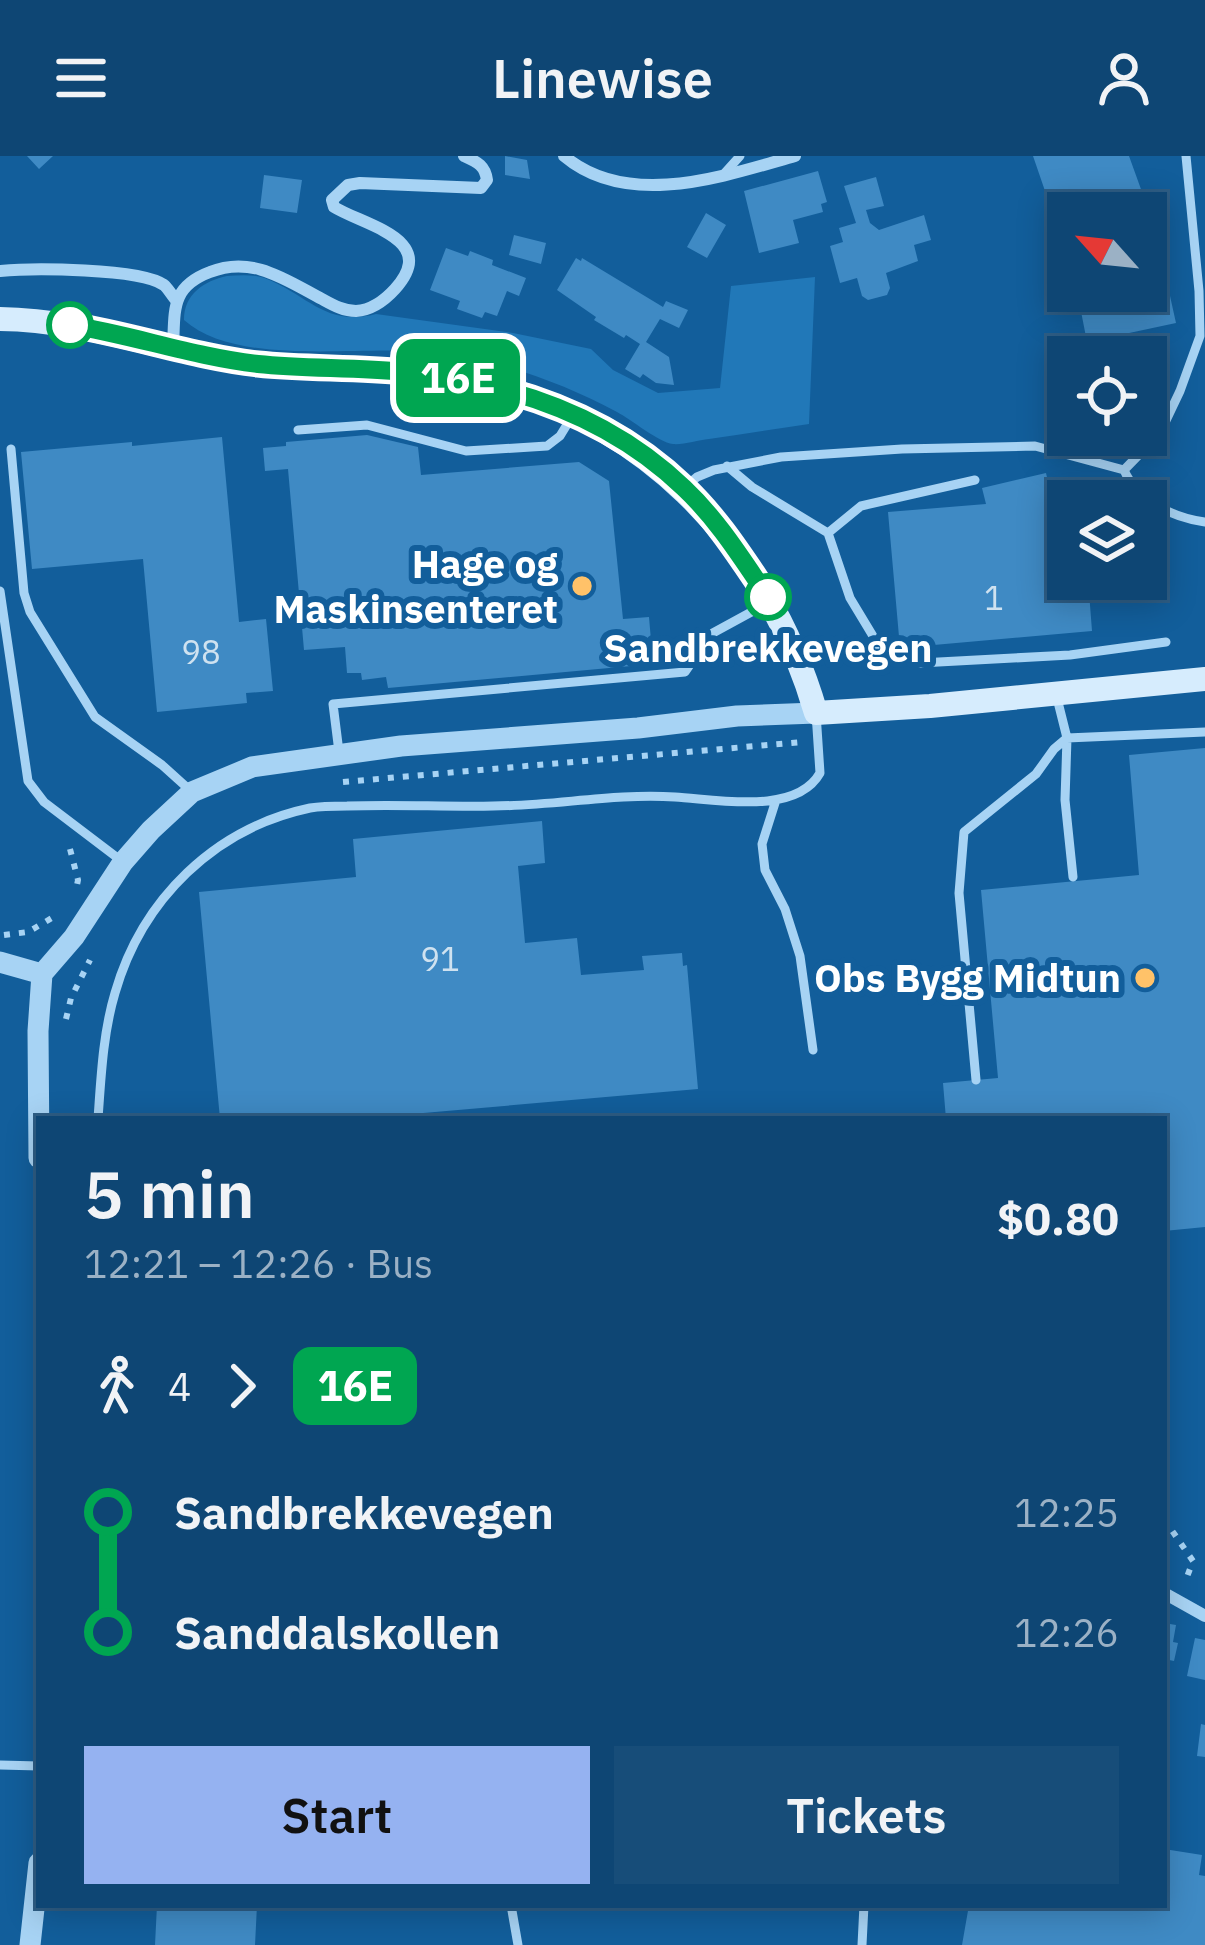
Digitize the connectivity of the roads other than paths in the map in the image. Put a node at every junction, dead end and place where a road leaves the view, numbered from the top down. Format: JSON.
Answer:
{"nodes":[{"id":1,"x":464,"y":156,"type":"edge"},
{"id":2,"x":564,"y":156,"type":"edge"},
{"id":3,"x":740,"y":156,"type":"edge"},
{"id":4,"x":795,"y":156,"type":"edge"},
{"id":5,"x":1186,"y":156,"type":"edge"},
{"id":6,"x":722,"y":176,"type":"junction"},
{"id":7,"x":0,"y":271,"type":"edge"},
{"id":8,"x":176,"y":300,"type":"junction"},
{"id":9,"x":0,"y":319,"type":"edge"},
{"id":10,"x":173,"y":347,"type":"junction"},
{"id":11,"x":573,"y":413,"type":"junction"},
{"id":12,"x":298,"y":430,"type":"dead end"},
{"id":13,"x":10,"y":449,"type":"dead end"},
{"id":14,"x":727,"y":466,"type":"junction"},
{"id":15,"x":1124,"y":470,"type":"junction"},
{"id":16,"x":975,"y":481,"type":"dead end"},
{"id":17,"x":684,"y":488,"type":"junction"},
{"id":18,"x":1205,"y":522,"type":"edge"},
{"id":19,"x":828,"y":533,"type":"junction"},
{"id":20,"x":0,"y":592,"type":"edge"},
{"id":21,"x":771,"y":601,"type":"junction"},
{"id":22,"x":1166,"y":642,"type":"dead end"},
{"id":23,"x":1205,"y":679,"type":"edge"},
{"id":24,"x":1056,"y":693,"type":"junction"},
{"id":25,"x":816,"y":713,"type":"junction"},
{"id":26,"x":1205,"y":731,"type":"edge"},
{"id":27,"x":1066,"y":738,"type":"junction"},
{"id":28,"x":339,"y":753,"type":"junction"},
{"id":29,"x":191,"y":792,"type":"junction"},
{"id":30,"x":776,"y":800,"type":"junction"},
{"id":31,"x":123,"y":862,"type":"junction"},
{"id":32,"x":1073,"y":877,"type":"dead end"},
{"id":33,"x":0,"y":962,"type":"edge"},
{"id":34,"x":42,"y":974,"type":"junction"},
{"id":35,"x":813,"y":1050,"type":"dead end"},
{"id":36,"x":976,"y":1080,"type":"dead end"},
{"id":37,"x":39,"y":1116,"type":"edge"},
{"id":38,"x":98,"y":1116,"type":"edge"},
{"id":39,"x":1167,"y":1594,"type":"edge"},
{"id":40,"x":1205,"y":1616,"type":"edge"},
{"id":41,"x":0,"y":1765,"type":"edge"},
{"id":42,"x":36,"y":1766,"type":"edge"},
{"id":43,"x":36,"y":1890,"type":"edge"},
{"id":44,"x":512,"y":1908,"type":"edge"},
{"id":45,"x":863,"y":1908,"type":"edge"},
{"id":46,"x":30,"y":1945,"type":"edge"},
{"id":47,"x":518,"y":1945,"type":"edge"},
{"id":48,"x":862,"y":1945,"type":"edge"}],
"edges":[{"from":1,"to":8,"type":"street"},
{"from":2,"to":6,"type":"street"},
{"from":3,"to":6,"type":"lane"},
{"from":4,"to":6,"type":"street"},
{"from":5,"to":15,"type":"lane"},
{"from":7,"to":8,"type":"street"},
{"from":8,"to":10,"type":"street"},
{"from":9,"to":10,"type":"main road"},
{"from":10,"to":11,"type":"main road"},
{"from":11,"to":12,"type":"lane"},
{"from":11,"to":17,"type":"main road"},
{"from":13,"to":29,"type":"lane"},
{"from":14,"to":15,"type":"lane"},
{"from":14,"to":17,"type":"lane"},
{"from":14,"to":19,"type":"lane"},
{"from":15,"to":18,"type":"lane"},
{"from":16,"to":19,"type":"lane"},
{"from":17,"to":21,"type":"main road"},
{"from":19,"to":22,"type":"lane"},
{"from":20,"to":31,"type":"lane"},
{"from":21,"to":25,"type":"main road"},
{"from":21,"to":28,"type":"lane"},
{"from":23,"to":24,"type":"main road"},
{"from":24,"to":25,"type":"main road"},
{"from":24,"to":27,"type":"lane"},
{"from":25,"to":28,"type":"street"},
{"from":25,"to":30,"type":"lane"},
{"from":26,"to":27,"type":"lane"},
{"from":27,"to":32,"type":"lane"},
{"from":27,"to":36,"type":"lane"},
{"from":28,"to":29,"type":"street"},
{"from":29,"to":31,"type":"street"},
{"from":30,"to":35,"type":"lane"},
{"from":30,"to":38,"type":"lane"},
{"from":31,"to":34,"type":"street"},
{"from":33,"to":34,"type":"street"},
{"from":34,"to":37,"type":"street"},
{"from":39,"to":40,"type":"street"},
{"from":41,"to":42,"type":"lane"},
{"from":43,"to":46,"type":"street"},
{"from":44,"to":47,"type":"lane"},
{"from":45,"to":48,"type":"lane"}]}
